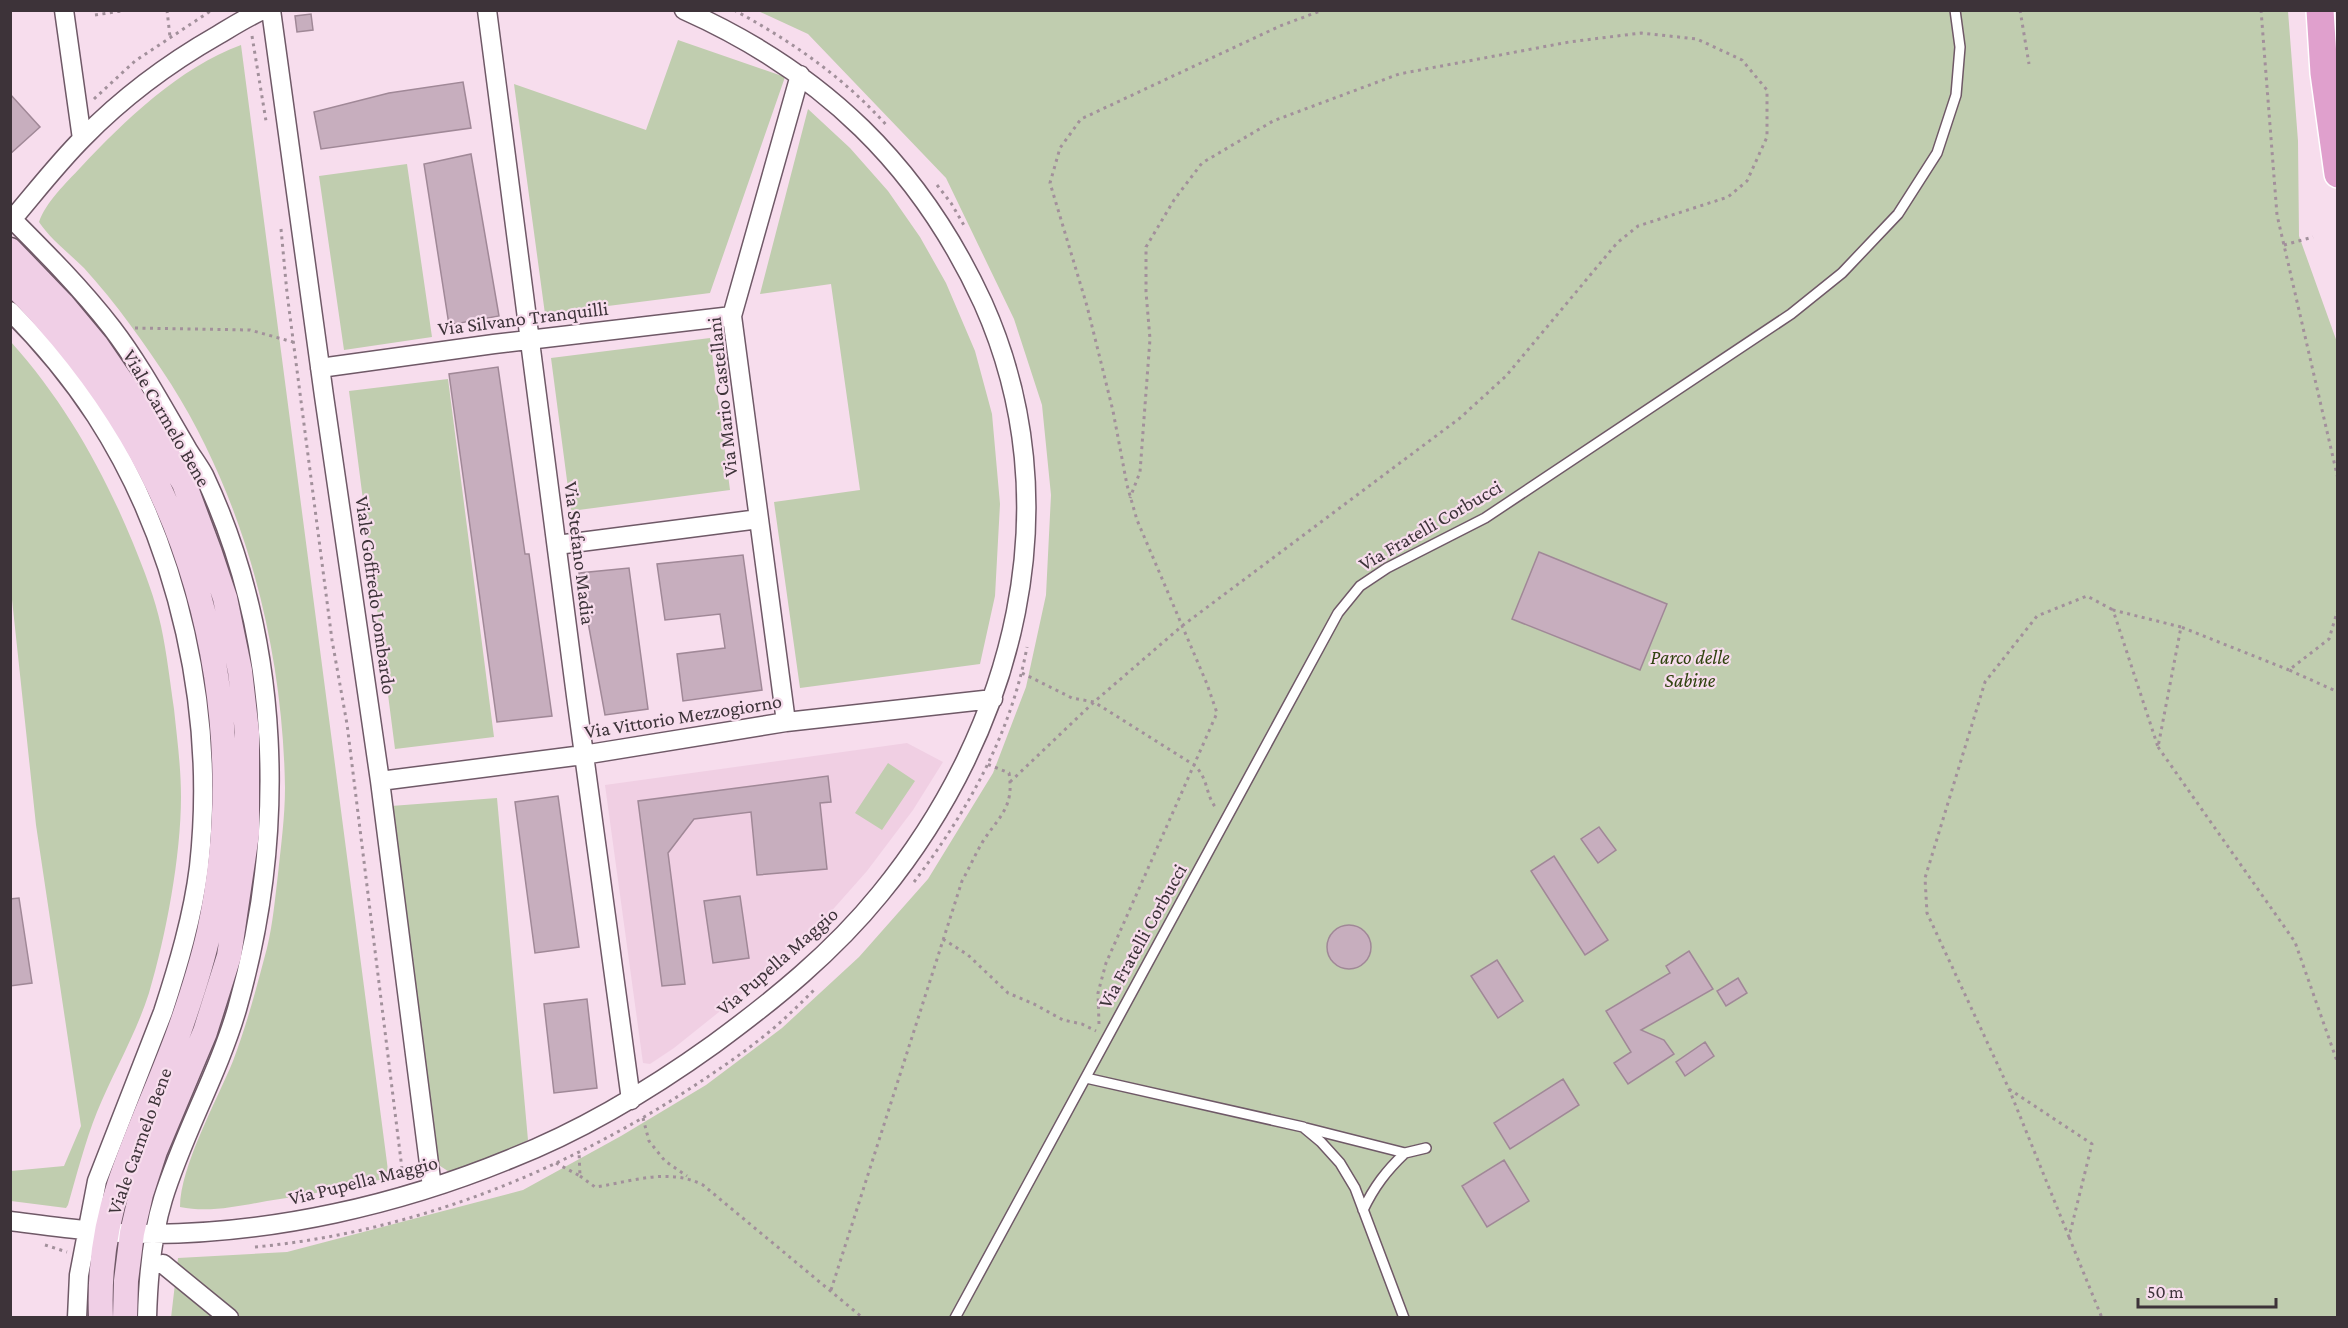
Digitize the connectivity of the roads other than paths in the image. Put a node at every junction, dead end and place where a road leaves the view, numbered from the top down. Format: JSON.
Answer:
{"nodes":[{"id":1,"x":64,"y":10,"type":"edge"},
{"id":2,"x":272,"y":10,"type":"edge"},
{"id":3,"x":486,"y":10,"type":"edge"},
{"id":4,"x":684,"y":10,"type":"edge"},
{"id":5,"x":1955,"y":10,"type":"edge"},
{"id":6,"x":2320,"y":10,"type":"edge"},
{"id":7,"x":256,"y":14,"type":"edge"},
{"id":8,"x":800,"y":75,"type":"junction"},
{"id":9,"x":82,"y":139,"type":"junction"},
{"id":10,"x":2337,"y":174,"type":"edge"},
{"id":11,"x":11,"y":219,"type":"edge"},
{"id":12,"x":10,"y":250,"type":"edge"},
{"id":13,"x":10,"y":281,"type":"edge"},
{"id":14,"x":10,"y":311,"type":"edge"},
{"id":15,"x":732,"y":316,"type":"junction"},
{"id":16,"x":529,"y":339,"type":"junction"},
{"id":17,"x":320,"y":368,"type":"junction"},
{"id":18,"x":168,"y":413,"type":"junction"},
{"id":19,"x":112,"y":444,"type":"junction"},
{"id":20,"x":149,"y":446,"type":"junction"},
{"id":21,"x":759,"y":519,"type":"junction"},
{"id":22,"x":557,"y":545,"type":"junction"},
{"id":23,"x":993,"y":699,"type":"junction"},
{"id":24,"x":786,"y":722,"type":"junction"},
{"id":25,"x":583,"y":755,"type":"junction"},
{"id":26,"x":380,"y":781,"type":"junction"},
{"id":27,"x":199,"y":970,"type":"junction"},
{"id":28,"x":224,"y":972,"type":"junction"},
{"id":29,"x":172,"y":985,"type":"junction"},
{"id":30,"x":237,"y":1010,"type":"junction"},
{"id":31,"x":1086,"y":1078,"type":"junction"},
{"id":32,"x":631,"y":1100,"type":"junction"},
{"id":33,"x":1303,"y":1127,"type":"junction"},
{"id":34,"x":1426,"y":1148,"type":"dead end"},
{"id":35,"x":1405,"y":1153,"type":"junction"},
{"id":36,"x":432,"y":1187,"type":"junction"},
{"id":37,"x":1363,"y":1210,"type":"junction"},
{"id":38,"x":10,"y":1221,"type":"edge"},
{"id":39,"x":96,"y":1231,"type":"junction"},
{"id":40,"x":143,"y":1234,"type":"junction"},
{"id":41,"x":164,"y":1264,"type":"dead end"},
{"id":42,"x":77,"y":1317,"type":"edge"},
{"id":43,"x":101,"y":1317,"type":"edge"},
{"id":44,"x":125,"y":1317,"type":"edge"},
{"id":45,"x":147,"y":1317,"type":"edge"},
{"id":46,"x":229,"y":1317,"type":"edge"},
{"id":47,"x":955,"y":1317,"type":"edge"},
{"id":48,"x":1404,"y":1317,"type":"edge"}],
"edges":[{"from":1,"to":9,"type":"street"},
{"from":2,"to":17,"type":"street","name":"Viale Goffredo Lombardo"},
{"from":3,"to":16,"type":"street","name":"Via Stefano Madia"},
{"from":4,"to":8,"type":"street","name":"Via Pupella Maggio"},
{"from":5,"to":31,"type":"lane","name":"Via Fratelli Corbucci"},
{"from":6,"to":10,"type":"main road"},
{"from":7,"to":9,"type":"street"},
{"from":8,"to":15,"type":"street","name":"Via Mario Castellani"},
{"from":8,"to":23,"type":"street","name":"Via Pupella Maggio"},
{"from":9,"to":11,"type":"street"},
{"from":11,"to":18,"type":"street","name":"Viale Carmelo Bene"},
{"from":12,"to":20,"type":"street","name":"Viale Carmelo Bene"},
{"from":13,"to":20,"type":"street","name":"Viale Carmelo Bene"},
{"from":14,"to":19,"type":"street","name":"Viale Carmelo Bene"},
{"from":15,"to":16,"type":"street","name":"Via Silvano Tranquilli"},
{"from":15,"to":21,"type":"street","name":"Via Mario Castellani"},
{"from":16,"to":17,"type":"street","name":"Via Silvano Tranquilli"},
{"from":16,"to":22,"type":"street","name":"Via Stefano Madia"},
{"from":17,"to":26,"type":"street","name":"Viale Goffredo Lombardo"},
{"from":18,"to":20,"type":"street"},
{"from":18,"to":30,"type":"street","name":"Viale Carmelo Bene"},
{"from":19,"to":20,"type":"street"},
{"from":19,"to":29,"type":"street","name":"Viale Carmelo Bene"},
{"from":20,"to":27,"type":"street","name":"Viale Carmelo Bene"},
{"from":20,"to":28,"type":"street","name":"Viale Carmelo Bene"},
{"from":21,"to":22,"type":"street"},
{"from":21,"to":24,"type":"street","name":"Via Mario Castellani"},
{"from":22,"to":25,"type":"street","name":"Via Stefano Madia"},
{"from":23,"to":24,"type":"street","name":"Via Vittorio Mezzogiorno"},
{"from":23,"to":32,"type":"street","name":"Via Pupella Maggio"},
{"from":24,"to":25,"type":"street","name":"Via Vittorio Mezzogiorno"},
{"from":25,"to":26,"type":"street","name":"Via Vittorio Mezzogiorno"},
{"from":25,"to":32,"type":"street","name":"Via Stefano Madia"},
{"from":26,"to":36,"type":"street","name":"Viale Goffredo Lombardo"},
{"from":27,"to":29,"type":"street"},
{"from":27,"to":39,"type":"street","name":"Viale Carmelo Bene"},
{"from":28,"to":30,"type":"street"},
{"from":28,"to":40,"type":"street","name":"Viale Carmelo Bene"},
{"from":29,"to":39,"type":"street","name":"Viale Carmelo Bene"},
{"from":30,"to":40,"type":"street","name":"Viale Carmelo Bene"},
{"from":31,"to":33,"type":"lane"},
{"from":31,"to":47,"type":"lane","name":"Via Fratelli Corbucci"},
{"from":32,"to":36,"type":"street","name":"Via Pupella Maggio"},
{"from":33,"to":35,"type":"lane"},
{"from":33,"to":37,"type":"lane"},
{"from":34,"to":35,"type":"lane"},
{"from":35,"to":37,"type":"lane"},
{"from":36,"to":40,"type":"street","name":"Via Pupella Maggio"},
{"from":37,"to":48,"type":"lane"},
{"from":38,"to":39,"type":"street","name":"Via Pupella Maggio"},
{"from":39,"to":40,"type":"street","name":"Via Pupella Maggio"},
{"from":39,"to":42,"type":"street","name":"Viale Carmelo Bene"},
{"from":39,"to":43,"type":"street","name":"Viale Carmelo Bene"},
{"from":40,"to":44,"type":"street","name":"Viale Carmelo Bene"},
{"from":40,"to":45,"type":"street","name":"Viale Carmelo Bene"},
{"from":41,"to":46,"type":"street"}]}
